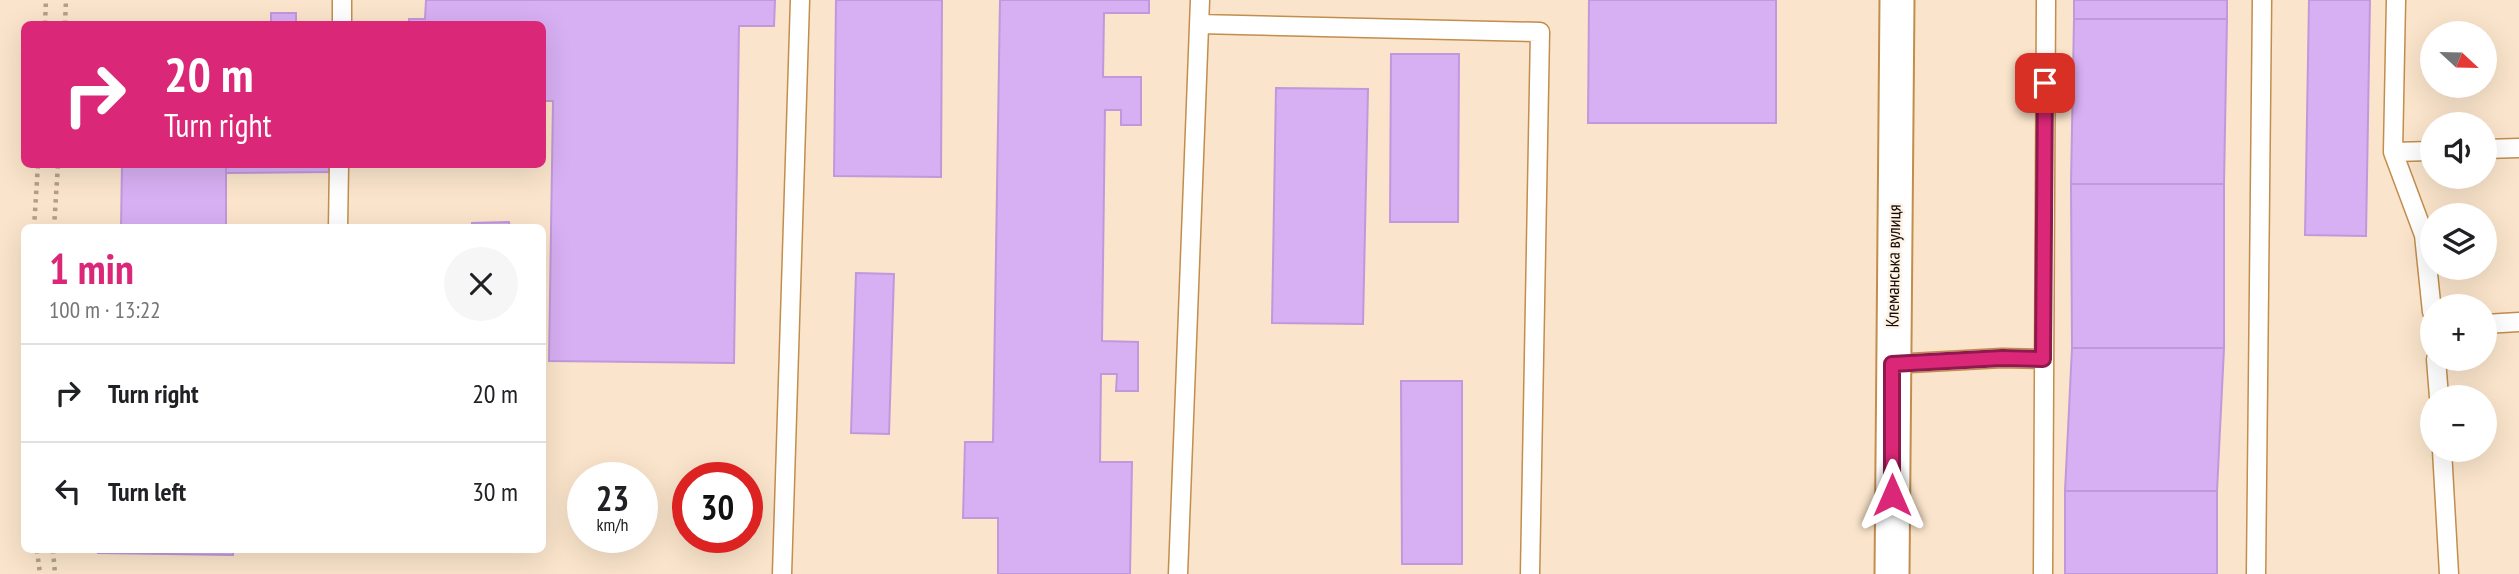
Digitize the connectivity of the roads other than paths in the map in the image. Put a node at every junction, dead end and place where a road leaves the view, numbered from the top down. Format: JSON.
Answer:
{"nodes":[{"id":1,"x":342,"y":0,"type":"edge"},
{"id":2,"x":800,"y":0,"type":"edge"},
{"id":3,"x":1200,"y":0,"type":"edge"},
{"id":4,"x":1897,"y":0,"type":"edge"},
{"id":5,"x":2046,"y":0,"type":"edge"},
{"id":6,"x":2262,"y":0,"type":"edge"},
{"id":7,"x":2396,"y":0,"type":"edge"},
{"id":8,"x":342,"y":21,"type":"edge"},
{"id":9,"x":1199,"y":24,"type":"junction"},
{"id":10,"x":2519,"y":148,"type":"edge"},
{"id":11,"x":2497,"y":149,"type":"edge"},
{"id":12,"x":2420,"y":151,"type":"edge"},
{"id":13,"x":2393,"y":152,"type":"junction"},
{"id":14,"x":340,"y":168,"type":"edge"},
{"id":15,"x":338,"y":224,"type":"edge"},
{"id":16,"x":2430,"y":294,"type":"edge"},
{"id":17,"x":2519,"y":322,"type":"edge"},
{"id":18,"x":2497,"y":323,"type":"edge"},
{"id":19,"x":2043,"y":359,"type":"junction"},
{"id":20,"x":1892,"y":364,"type":"junction"},
{"id":21,"x":2443,"y":462,"type":"edge"},
{"id":22,"x":782,"y":574,"type":"edge"},
{"id":23,"x":1178,"y":574,"type":"edge"},
{"id":24,"x":1530,"y":574,"type":"edge"},
{"id":25,"x":1892,"y":574,"type":"edge"},
{"id":26,"x":2043,"y":574,"type":"edge"},
{"id":27,"x":2256,"y":574,"type":"edge"},
{"id":28,"x":2449,"y":574,"type":"edge"}],
"edges":[{"from":1,"to":8,"type":"lane"},
{"from":2,"to":22,"type":"lane"},
{"from":3,"to":9,"type":"lane"},
{"from":4,"to":20,"type":"street","name":"Клеманська вулиця"},
{"from":5,"to":19,"type":"lane"},
{"from":6,"to":27,"type":"lane"},
{"from":7,"to":13,"type":"lane"},
{"from":9,"to":23,"type":"lane"},
{"from":9,"to":24,"type":"lane"},
{"from":10,"to":11,"type":"lane"},
{"from":12,"to":13,"type":"lane"},
{"from":13,"to":16,"type":"lane"},
{"from":14,"to":15,"type":"lane"},
{"from":17,"to":18,"type":"lane"},
{"from":19,"to":20,"type":"lane"},
{"from":19,"to":26,"type":"lane"},
{"from":20,"to":25,"type":"street","name":"Клеманська вулиця"},
{"from":21,"to":28,"type":"lane"}]}
